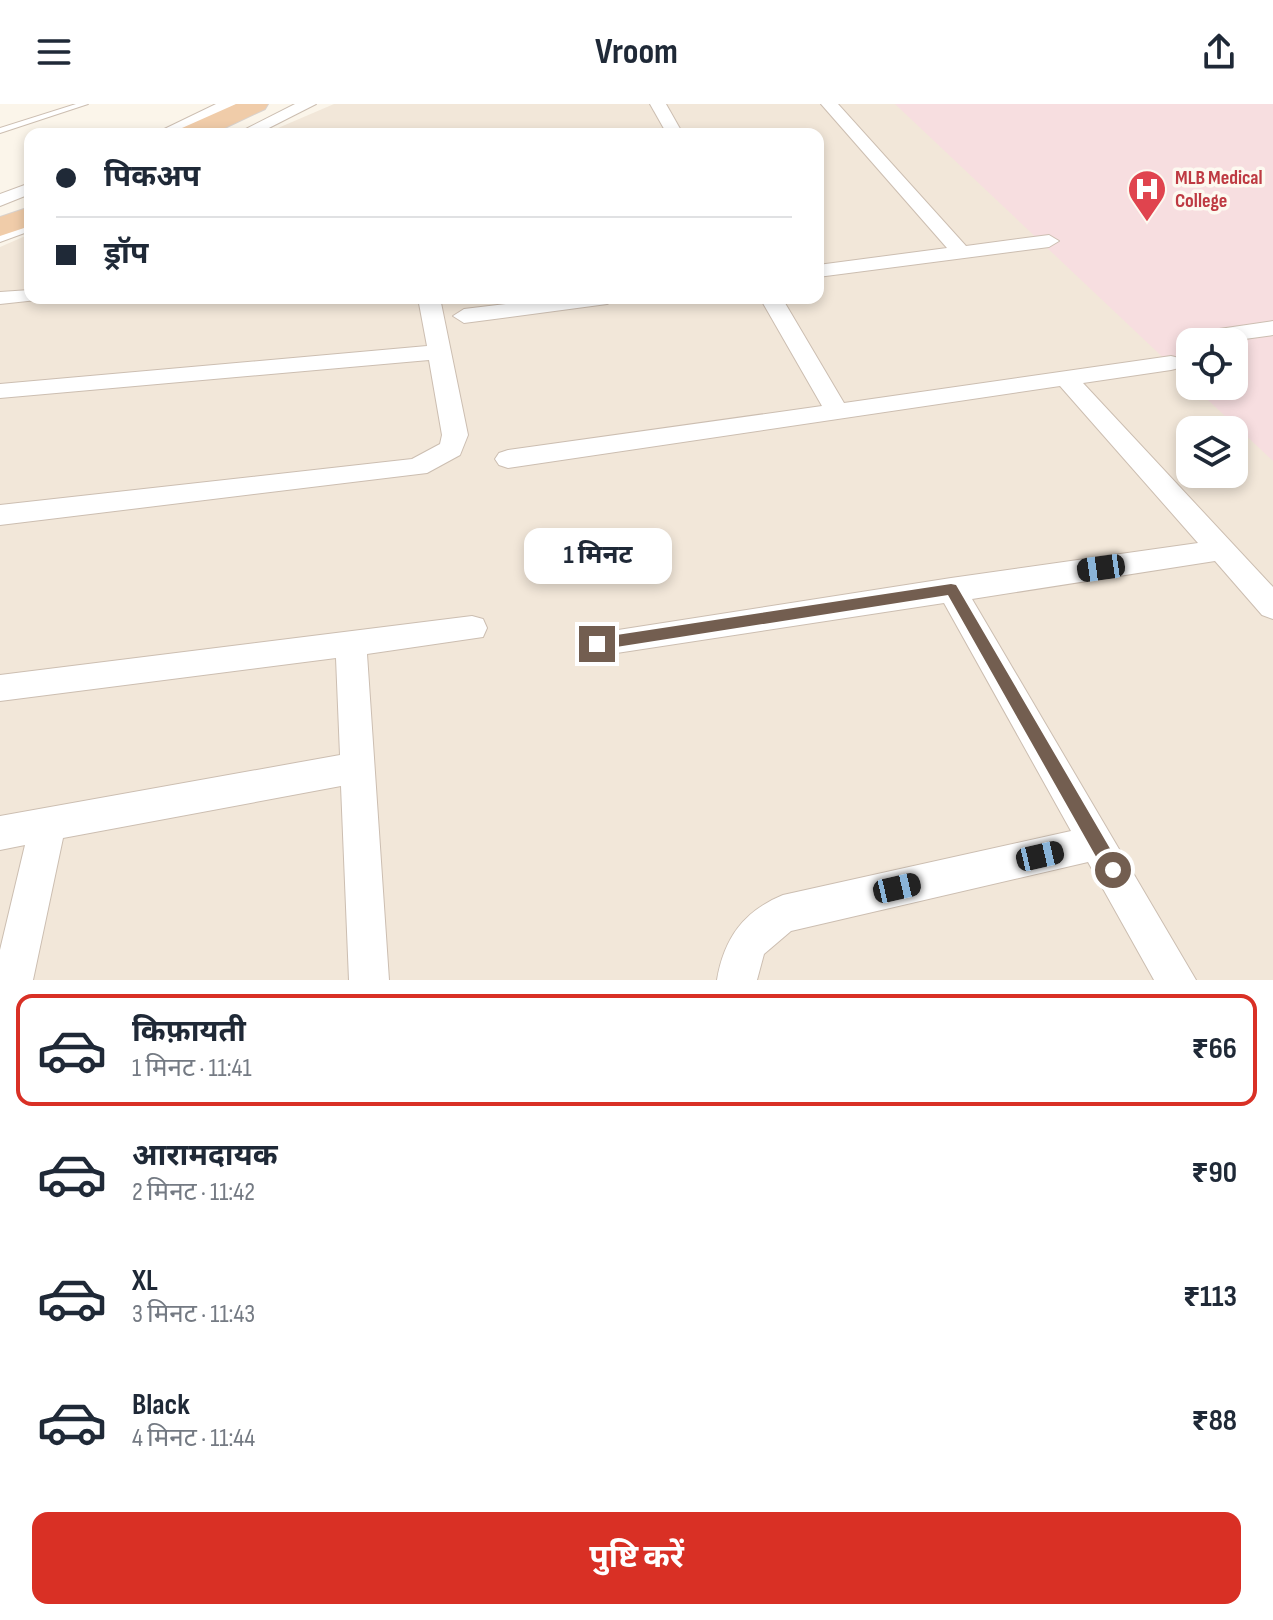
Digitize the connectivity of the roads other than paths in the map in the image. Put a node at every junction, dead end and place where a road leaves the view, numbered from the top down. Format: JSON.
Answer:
{"nodes":[{"id":1,"x":84,"y":104,"type":"edge"},
{"id":2,"x":229,"y":104,"type":"edge"},
{"id":3,"x":256,"y":104,"type":"edge"},
{"id":4,"x":286,"y":104,"type":"edge"},
{"id":5,"x":308,"y":104,"type":"edge"},
{"id":6,"x":658,"y":104,"type":"edge"},
{"id":7,"x":829,"y":104,"type":"edge"},
{"id":8,"x":73,"y":106,"type":"edge"},
{"id":9,"x":175,"y":128,"type":"edge"},
{"id":10,"x":204,"y":128,"type":"edge"},
{"id":11,"x":236,"y":128,"type":"edge"},
{"id":12,"x":257,"y":128,"type":"edge"},
{"id":13,"x":672,"y":128,"type":"edge"},
{"id":14,"x":0,"y":131,"type":"edge"},
{"id":15,"x":24,"y":190,"type":"edge"},
{"id":16,"x":0,"y":200,"type":"edge"},
{"id":17,"x":24,"y":203,"type":"edge"},
{"id":18,"x":0,"y":212,"type":"edge"},
{"id":19,"x":24,"y":218,"type":"edge"},
{"id":20,"x":24,"y":226,"type":"edge"},
{"id":21,"x":0,"y":227,"type":"edge"},
{"id":22,"x":0,"y":236,"type":"edge"},
{"id":23,"x":1049,"y":241,"type":"dead end"},
{"id":24,"x":961,"y":252,"type":"junction"},
{"id":25,"x":824,"y":270,"type":"edge"},
{"id":26,"x":24,"y":296,"type":"edge"},
{"id":27,"x":0,"y":298,"type":"edge"},
{"id":28,"x":430,"y":304,"type":"edge"},
{"id":29,"x":537,"y":304,"type":"edge"},
{"id":30,"x":775,"y":304,"type":"edge"},
{"id":31,"x":464,"y":316,"type":"dead end"},
{"id":32,"x":1273,"y":328,"type":"edge"},
{"id":33,"x":1248,"y":332,"type":"edge"},
{"id":34,"x":439,"y":352,"type":"junction"},
{"id":35,"x":1171,"y":363,"type":"dead end"},
{"id":36,"x":1065,"y":378,"type":"junction"},
{"id":37,"x":0,"y":391,"type":"edge"},
{"id":38,"x":837,"y":411,"type":"junction"},
{"id":39,"x":508,"y":459,"type":"dead end"},
{"id":40,"x":0,"y":515,"type":"edge"},
{"id":41,"x":1221,"y":550,"type":"junction"},
{"id":42,"x":951,"y":589,"type":"junction"},
{"id":43,"x":1273,"y":607,"type":"edge"},
{"id":44,"x":472,"y":628,"type":"dead end"},
{"id":45,"x":351,"y":643,"type":"junction"},
{"id":46,"x":597,"y":644,"type":"dead end"},
{"id":47,"x":0,"y":688,"type":"edge"},
{"id":48,"x":358,"y":767,"type":"junction"},
{"id":49,"x":48,"y":825,"type":"junction"},
{"id":50,"x":0,"y":833,"type":"edge"},
{"id":51,"x":1097,"y":843,"type":"junction"},
{"id":52,"x":13,"y":980,"type":"edge"},
{"id":53,"x":369,"y":980,"type":"edge"},
{"id":54,"x":737,"y":980,"type":"edge"},
{"id":55,"x":1176,"y":980,"type":"edge"}],
"edges":[{"from":1,"to":8,"type":"lane"},
{"from":2,"to":9,"type":"street"},
{"from":3,"to":10,"type":"highway"},
{"from":4,"to":11,"type":"highway"},
{"from":5,"to":12,"type":"street"},
{"from":6,"to":13,"type":"street"},
{"from":7,"to":24,"type":"street"},
{"from":8,"to":14,"type":"lane"},
{"from":15,"to":16,"type":"street"},
{"from":17,"to":18,"type":"highway"},
{"from":19,"to":21,"type":"highway"},
{"from":20,"to":22,"type":"street"},
{"from":23,"to":24,"type":"street"},
{"from":24,"to":25,"type":"street"},
{"from":26,"to":27,"type":"street"},
{"from":28,"to":34,"type":"street"},
{"from":29,"to":31,"type":"street"},
{"from":30,"to":38,"type":"street"},
{"from":32,"to":33,"type":"street"},
{"from":34,"to":37,"type":"street"},
{"from":34,"to":40,"type":"street"},
{"from":35,"to":36,"type":"street"},
{"from":36,"to":38,"type":"street"},
{"from":36,"to":41,"type":"street"},
{"from":38,"to":39,"type":"street"},
{"from":41,"to":42,"type":"street"},
{"from":41,"to":43,"type":"street"},
{"from":42,"to":46,"type":"street"},
{"from":42,"to":51,"type":"street"},
{"from":44,"to":45,"type":"street"},
{"from":45,"to":47,"type":"street"},
{"from":45,"to":48,"type":"street"},
{"from":48,"to":49,"type":"street"},
{"from":48,"to":53,"type":"street"},
{"from":49,"to":50,"type":"street"},
{"from":49,"to":52,"type":"street"},
{"from":51,"to":54,"type":"street"},
{"from":51,"to":55,"type":"street"}]}
